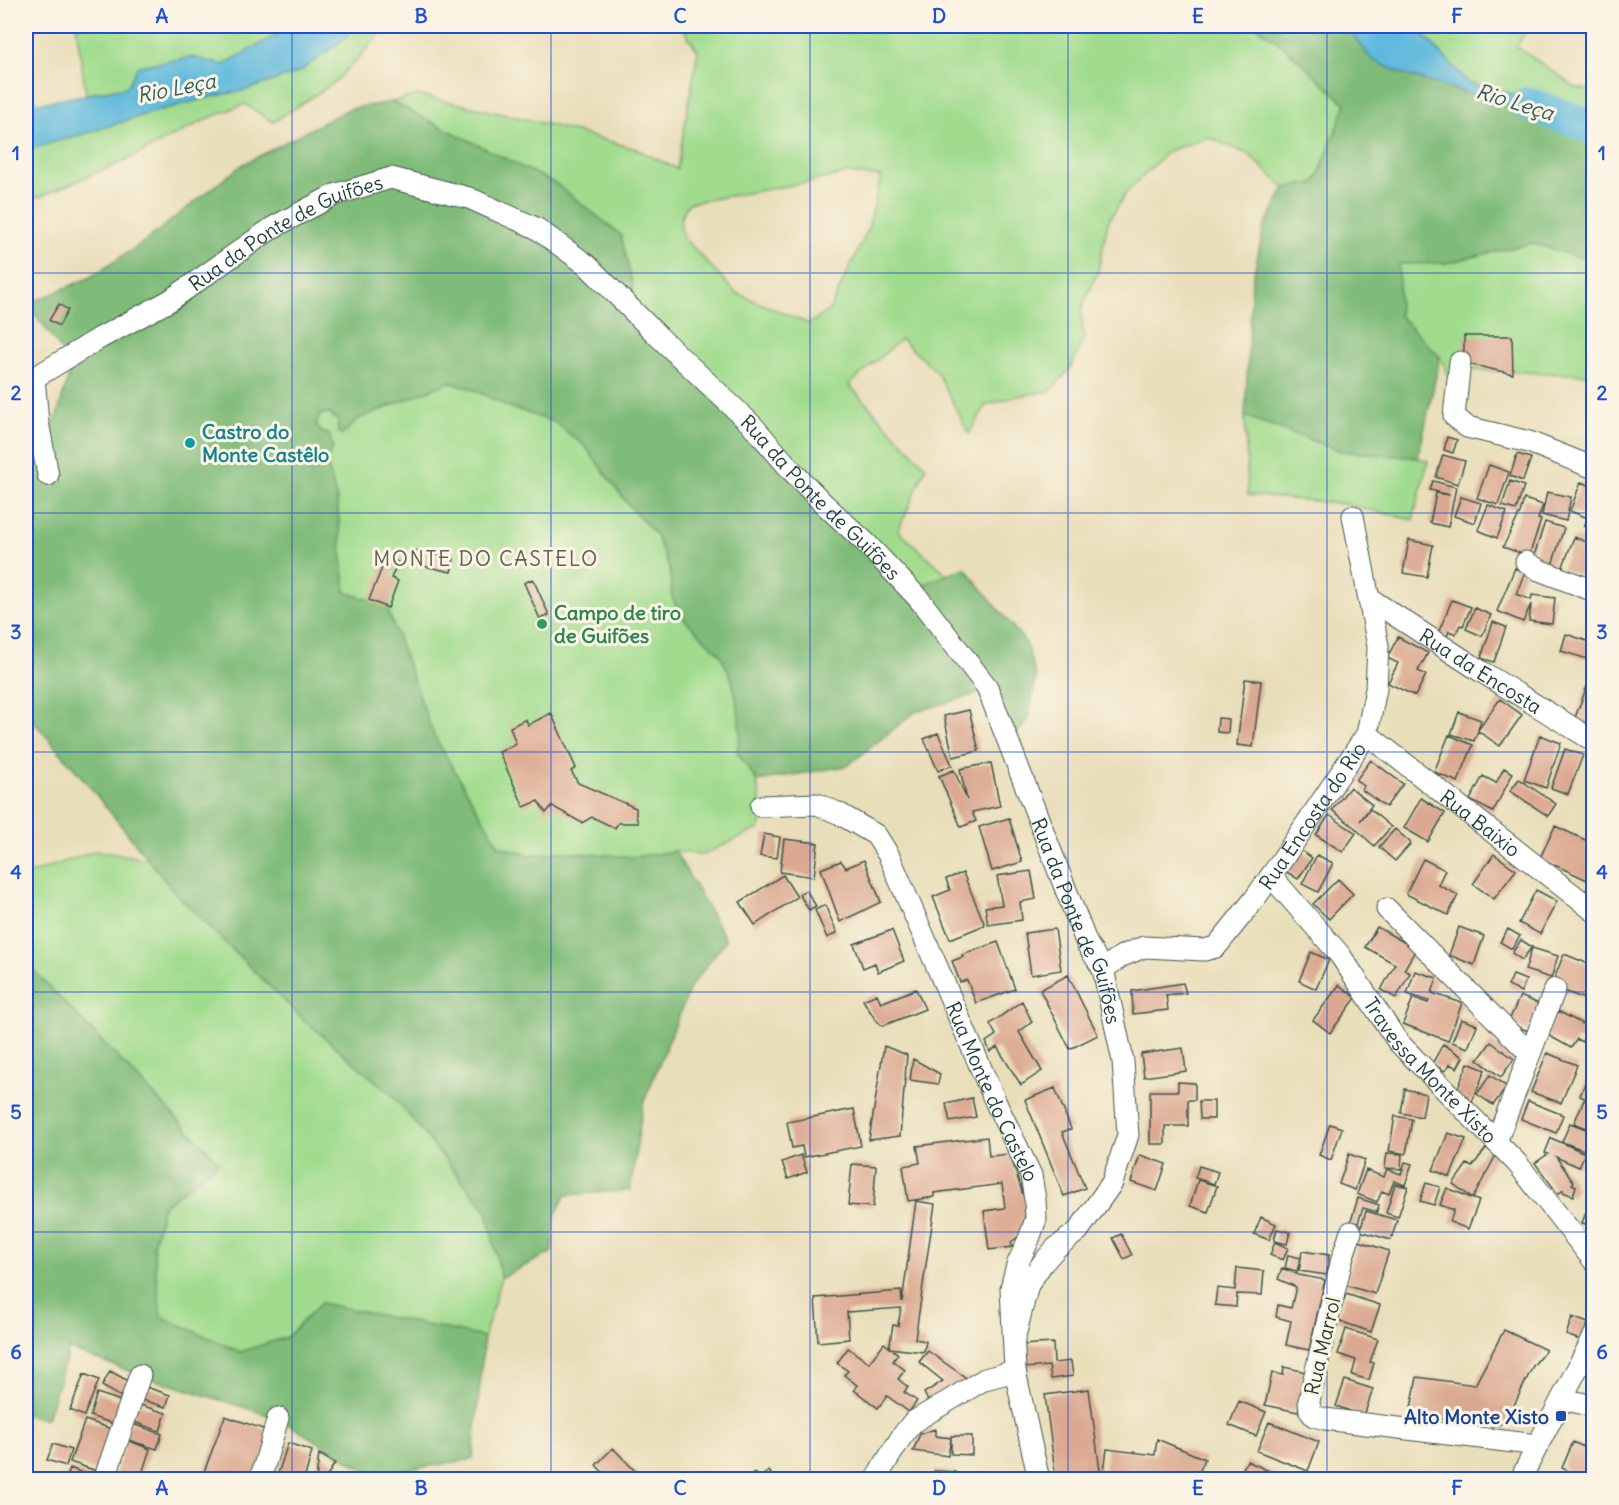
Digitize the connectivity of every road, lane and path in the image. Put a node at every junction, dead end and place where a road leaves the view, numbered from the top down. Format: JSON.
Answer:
{"nodes":[{"id":1,"x":1460,"y":362,"type":"dead end"},
{"id":2,"x":30,"y":379,"type":"edge"},
{"id":3,"x":1593,"y":468,"type":"edge"},
{"id":4,"x":48,"y":475,"type":"dead end"},
{"id":5,"x":1353,"y":516,"type":"dead end"},
{"id":6,"x":1526,"y":562,"type":"dead end"},
{"id":7,"x":1593,"y":591,"type":"edge"},
{"id":8,"x":1370,"y":599,"type":"junction"},
{"id":9,"x":1367,"y":734,"type":"junction"},
{"id":10,"x":1593,"y":741,"type":"edge"},
{"id":11,"x":761,"y":807,"type":"dead end"},
{"id":12,"x":1271,"y":876,"type":"junction"},
{"id":13,"x":1387,"y":909,"type":"dead end"},
{"id":14,"x":1593,"y":911,"type":"edge"},
{"id":15,"x":1102,"y":969,"type":"junction"},
{"id":16,"x":1555,"y":989,"type":"dead end"},
{"id":17,"x":1530,"y":1054,"type":"junction"},
{"id":18,"x":1496,"y":1142,"type":"junction"},
{"id":19,"x":1351,"y":1232,"type":"dead end"},
{"id":20,"x":1593,"y":1261,"type":"edge"},
{"id":21,"x":1593,"y":1336,"type":"edge"},
{"id":22,"x":1014,"y":1340,"type":"junction"},
{"id":23,"x":1015,"y":1371,"type":"junction"},
{"id":24,"x":140,"y":1375,"type":"dead end"},
{"id":25,"x":1562,"y":1399,"type":"junction"},
{"id":26,"x":1593,"y":1406,"type":"edge"},
{"id":27,"x":278,"y":1418,"type":"dead end"},
{"id":28,"x":1537,"y":1445,"type":"junction"},
{"id":29,"x":104,"y":1479,"type":"edge"},
{"id":30,"x":260,"y":1479,"type":"edge"},
{"id":31,"x":875,"y":1479,"type":"edge"},
{"id":32,"x":1039,"y":1479,"type":"edge"},
{"id":33,"x":1520,"y":1479,"type":"edge"}],
"edges":[{"from":1,"to":3,"type":"street"},
{"from":2,"to":4,"type":"street"},
{"from":2,"to":15,"type":"street","name":"Rua da Ponte de Guifões"},
{"from":5,"to":8,"type":"street","name":"Rua Encosta do Rio"},
{"from":6,"to":7,"type":"street"},
{"from":8,"to":9,"type":"street","name":"Rua Encosta do Rio"},
{"from":8,"to":10,"type":"street","name":"Rua da Encosta"},
{"from":9,"to":12,"type":"street","name":"Rua Encosta do Rio"},
{"from":9,"to":14,"type":"street","name":"Rua Baixio"},
{"from":11,"to":22,"type":"street","name":"Rua Monte do Castelo"},
{"from":12,"to":15,"type":"street","name":"Rua Encosta do Rio"},
{"from":12,"to":18,"type":"street","name":"Travessa Monte Xisto"},
{"from":13,"to":17,"type":"street"},
{"from":15,"to":22,"type":"street","name":"Rua da Ponte de Guifões"},
{"from":16,"to":17,"type":"street"},
{"from":17,"to":18,"type":"street"},
{"from":18,"to":20,"type":"street","name":"Travessa Monte Xisto"},
{"from":19,"to":28,"type":"street","name":"Rua Marrol"},
{"from":21,"to":25,"type":"street"},
{"from":22,"to":23,"type":"street","name":"Rua Monte do Castelo"},
{"from":23,"to":31,"type":"street"},
{"from":23,"to":32,"type":"street","name":"Rua Monte do Castelo"},
{"from":24,"to":29,"type":"street"},
{"from":25,"to":26,"type":"street"},
{"from":25,"to":28,"type":"street"},
{"from":27,"to":30,"type":"street"},
{"from":28,"to":33,"type":"street"}]}
